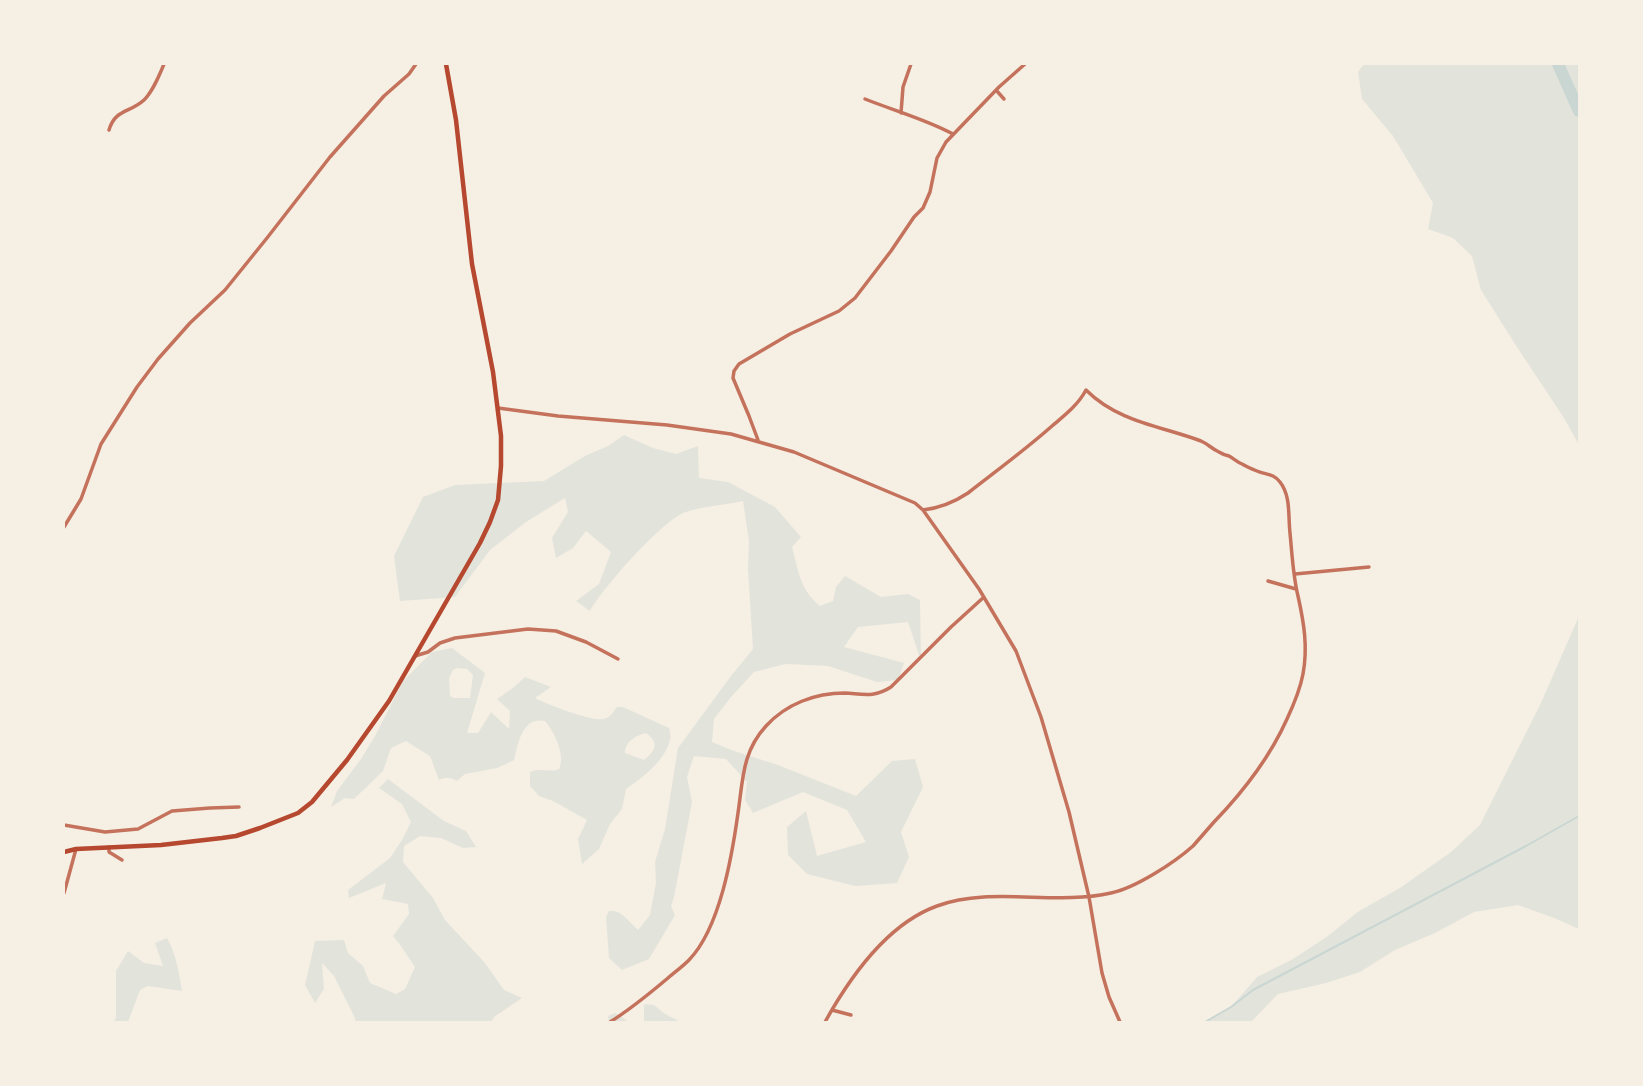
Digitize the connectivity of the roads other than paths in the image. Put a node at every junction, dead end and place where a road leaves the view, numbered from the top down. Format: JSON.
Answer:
{"nodes":[{"id":1,"x":164,"y":64,"type":"edge"},
{"id":2,"x":416,"y":64,"type":"edge"},
{"id":3,"x":446,"y":64,"type":"edge"},
{"id":4,"x":911,"y":64,"type":"edge"},
{"id":5,"x":1025,"y":64,"type":"edge"},
{"id":6,"x":996,"y":90,"type":"junction"},
{"id":7,"x":865,"y":99,"type":"dead end"},
{"id":8,"x":1004,"y":99,"type":"dead end"},
{"id":9,"x":901,"y":113,"type":"junction"},
{"id":10,"x":109,"y":130,"type":"dead end"},
{"id":11,"x":953,"y":134,"type":"junction"},
{"id":12,"x":498,"y":408,"type":"junction"},
{"id":13,"x":758,"y":440,"type":"junction"},
{"id":14,"x":923,"y":510,"type":"junction"},
{"id":15,"x":64,"y":527,"type":"edge"},
{"id":16,"x":1369,"y":567,"type":"dead end"},
{"id":17,"x":1295,"y":574,"type":"junction"},
{"id":18,"x":1268,"y":581,"type":"dead end"},
{"id":19,"x":1296,"y":589,"type":"junction"},
{"id":20,"x":984,"y":597,"type":"junction"},
{"id":21,"x":414,"y":656,"type":"junction"},
{"id":22,"x":618,"y":659,"type":"dead end"},
{"id":23,"x":239,"y":807,"type":"dead end"},
{"id":24,"x":64,"y":825,"type":"edge"},
{"id":25,"x":109,"y":847,"type":"junction"},
{"id":26,"x":76,"y":849,"type":"junction"},
{"id":27,"x":64,"y":852,"type":"edge"},
{"id":28,"x":122,"y":860,"type":"dead end"},
{"id":29,"x":64,"y":893,"type":"edge"},
{"id":30,"x":1089,"y":897,"type":"junction"},
{"id":31,"x":832,"y":1010,"type":"junction"},
{"id":32,"x":851,"y":1015,"type":"dead end"},
{"id":33,"x":610,"y":1022,"type":"edge"},
{"id":34,"x":825,"y":1022,"type":"edge"},
{"id":35,"x":1120,"y":1022,"type":"edge"}],
"edges":[{"from":1,"to":10,"type":"street"},
{"from":2,"to":15,"type":"street"},
{"from":3,"to":12,"type":"main road"},
{"from":4,"to":9,"type":"street"},
{"from":5,"to":6,"type":"street"},
{"from":6,"to":8,"type":"street"},
{"from":6,"to":11,"type":"street"},
{"from":7,"to":9,"type":"street"},
{"from":9,"to":11,"type":"street"},
{"from":11,"to":13,"type":"street"},
{"from":12,"to":13,"type":"street"},
{"from":12,"to":21,"type":"main road"},
{"from":13,"to":14,"type":"street"},
{"from":14,"to":17,"type":"street"},
{"from":14,"to":20,"type":"street"},
{"from":16,"to":17,"type":"street"},
{"from":17,"to":19,"type":"street"},
{"from":18,"to":19,"type":"street"},
{"from":19,"to":30,"type":"street"},
{"from":20,"to":30,"type":"street"},
{"from":20,"to":33,"type":"street"},
{"from":21,"to":22,"type":"street"},
{"from":21,"to":25,"type":"main road"},
{"from":23,"to":24,"type":"street"},
{"from":25,"to":26,"type":"main road"},
{"from":25,"to":28,"type":"street"},
{"from":26,"to":27,"type":"main road"},
{"from":26,"to":29,"type":"street"},
{"from":30,"to":31,"type":"street"},
{"from":30,"to":35,"type":"street"},
{"from":31,"to":32,"type":"street"},
{"from":31,"to":34,"type":"street"}]}
